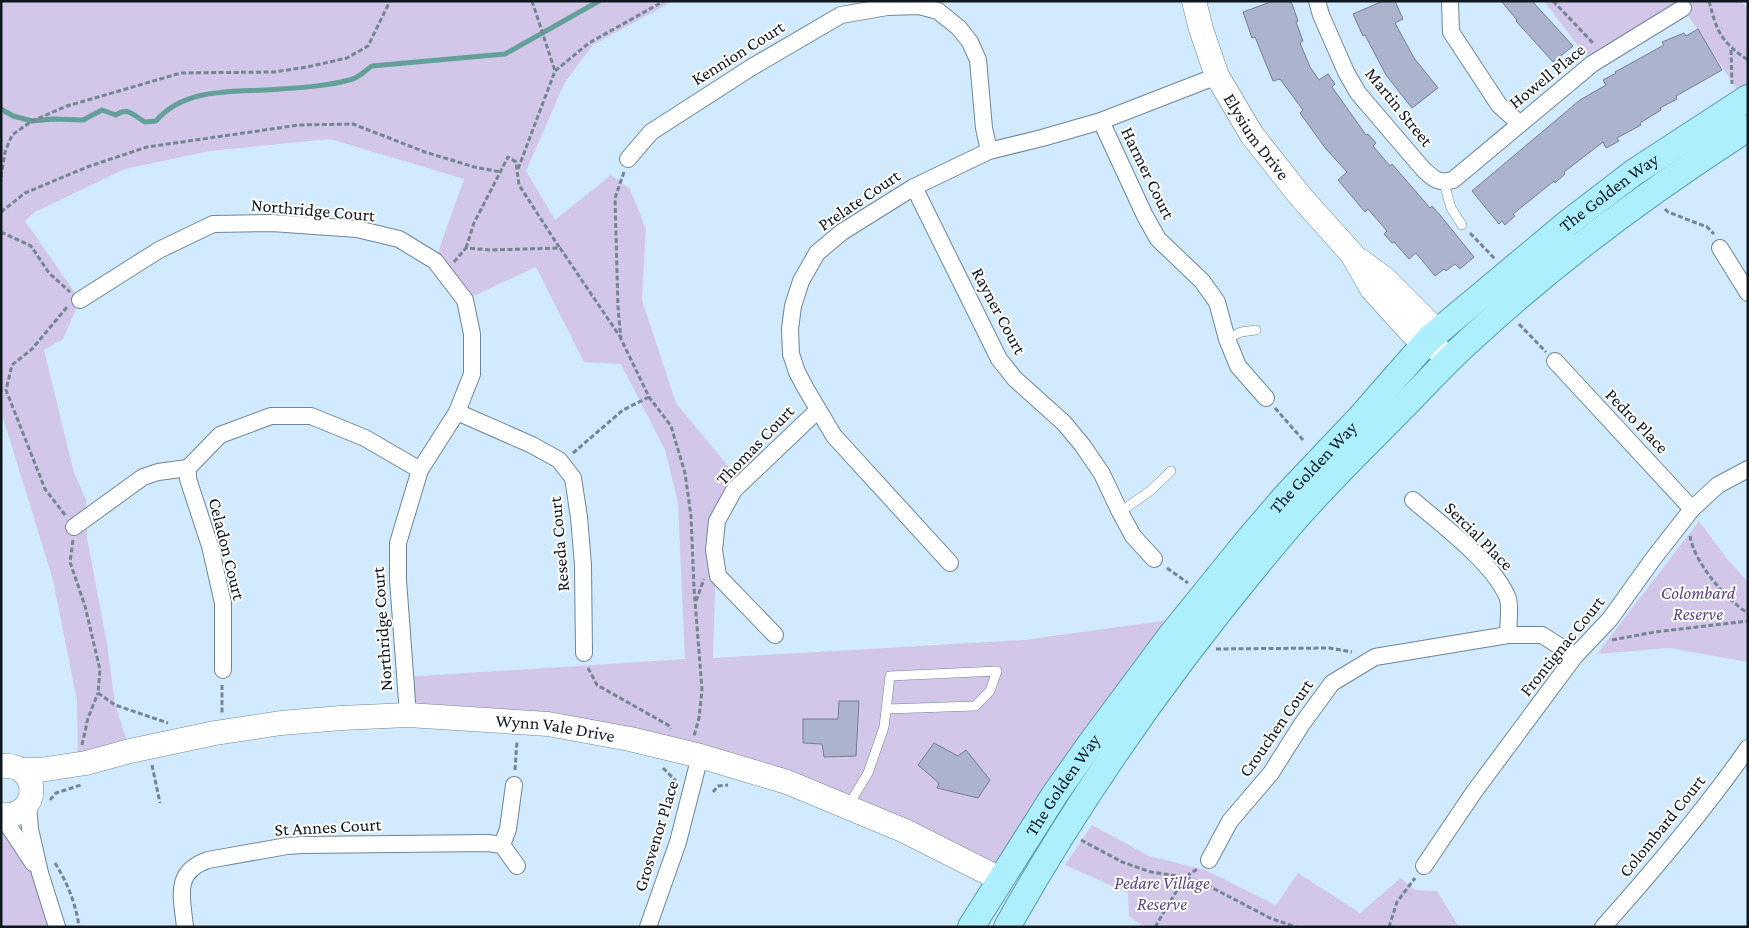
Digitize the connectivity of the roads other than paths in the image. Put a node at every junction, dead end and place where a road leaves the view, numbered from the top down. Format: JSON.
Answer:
{"nodes":[{"id":1,"x":1194,"y":1,"type":"edge"},
{"id":2,"x":1317,"y":1,"type":"edge"},
{"id":3,"x":1450,"y":1,"type":"edge"},
{"id":4,"x":940,"y":6,"type":"edge"},
{"id":5,"x":1682,"y":8,"type":"dead end"},
{"id":6,"x":1217,"y":76,"type":"junction"},
{"id":7,"x":1748,"y":98,"type":"edge"},
{"id":8,"x":1748,"y":113,"type":"edge"},
{"id":9,"x":1101,"y":121,"type":"junction"},
{"id":10,"x":1520,"y":124,"type":"junction"},
{"id":11,"x":1737,"y":131,"type":"edge"},
{"id":12,"x":989,"y":150,"type":"junction"},
{"id":13,"x":628,"y":160,"type":"road end"},
{"id":14,"x":1444,"y":182,"type":"junction"},
{"id":15,"x":914,"y":187,"type":"junction"},
{"id":16,"x":1462,"y":225,"type":"road end"},
{"id":17,"x":1720,"y":248,"type":"road end"},
{"id":18,"x":1748,"y":293,"type":"edge"},
{"id":19,"x":80,"y":300,"type":"road end"},
{"id":20,"x":1256,"y":330,"type":"dead end"},
{"id":21,"x":1227,"y":339,"type":"junction"},
{"id":22,"x":1429,"y":339,"type":"junction"},
{"id":23,"x":1448,"y":361,"type":"junction"},
{"id":24,"x":1555,"y":361,"type":"road end"},
{"id":25,"x":1266,"y":398,"type":"road end"},
{"id":26,"x":818,"y":410,"type":"junction"},
{"id":27,"x":457,"y":412,"type":"junction"},
{"id":28,"x":188,"y":468,"type":"junction"},
{"id":29,"x":1748,"y":469,"type":"edge"},
{"id":30,"x":420,"y":470,"type":"junction"},
{"id":31,"x":1171,"y":471,"type":"dead end"},
{"id":32,"x":1413,"y":500,"type":"dead end"},
{"id":33,"x":1120,"y":512,"type":"junction"},
{"id":34,"x":1689,"y":512,"type":"junction"},
{"id":35,"x":74,"y":527,"type":"dead end"},
{"id":36,"x":1154,"y":559,"type":"road end"},
{"id":37,"x":950,"y":563,"type":"dead end"},
{"id":38,"x":775,"y":635,"type":"dead end"},
{"id":39,"x":1508,"y":635,"type":"junction"},
{"id":40,"x":1580,"y":651,"type":"junction"},
{"id":41,"x":584,"y":652,"type":"road end"},
{"id":42,"x":223,"y":670,"type":"road end"},
{"id":43,"x":887,"y":709,"type":"junction"},
{"id":44,"x":408,"y":715,"type":"junction"},
{"id":45,"x":1748,"y":748,"type":"edge"},
{"id":46,"x":695,"y":755,"type":"junction"},
{"id":47,"x":8,"y":763,"type":"edge"},
{"id":48,"x":83,"y":771,"type":"junction"},
{"id":49,"x":514,"y":785,"type":"road end"},
{"id":50,"x":35,"y":803,"type":"junction"},
{"id":51,"x":848,"y":806,"type":"junction"},
{"id":52,"x":2,"y":816,"type":"edge"},
{"id":53,"x":502,"y":845,"type":"junction"},
{"id":54,"x":1209,"y":860,"type":"dead end"},
{"id":55,"x":517,"y":866,"type":"dead end"},
{"id":56,"x":1042,"y":866,"type":"junction"},
{"id":57,"x":1424,"y":866,"type":"road end"},
{"id":58,"x":40,"y":873,"type":"junction"},
{"id":59,"x":1000,"y":879,"type":"junction"},
{"id":60,"x":1009,"y":922,"type":"edge"},
{"id":61,"x":57,"y":927,"type":"edge"},
{"id":62,"x":185,"y":927,"type":"edge"},
{"id":63,"x":648,"y":927,"type":"edge"},
{"id":64,"x":971,"y":927,"type":"edge"},
{"id":65,"x":1603,"y":927,"type":"edge"}],
"edges":[{"from":1,"to":6,"type":"main road","name":"Elysium Drive"},
{"from":2,"to":14,"type":"street","name":"Martin Street"},
{"from":3,"to":10,"type":"street"},
{"from":4,"to":12,"type":"street","name":"Kennion Court"},
{"from":4,"to":13,"type":"street","name":"Kennion Court"},
{"from":5,"to":10,"type":"street","name":"Howell Place"},
{"from":6,"to":9,"type":"street","name":"Prelate Court"},
{"from":6,"to":22,"type":"main road","name":"Elysium Drive"},
{"from":7,"to":11,"type":"main road","name":"The Golden Way"},
{"from":8,"to":11,"type":"main road"},
{"from":9,"to":12,"type":"street","name":"Prelate Court"},
{"from":9,"to":21,"type":"street","name":"Harmer Court"},
{"from":10,"to":14,"type":"street","name":"Howell Place"},
{"from":11,"to":22,"type":"main road","name":"The Golden Way"},
{"from":11,"to":23,"type":"main road","name":"The Golden Way"},
{"from":12,"to":15,"type":"street","name":"Prelate Court"},
{"from":14,"to":16,"type":"lane"},
{"from":15,"to":26,"type":"street","name":"Prelate Court"},
{"from":15,"to":33,"type":"street","name":"Rayner Court"},
{"from":17,"to":18,"type":"street"},
{"from":19,"to":27,"type":"street","name":"Northridge Court"},
{"from":20,"to":21,"type":"lane"},
{"from":21,"to":25,"type":"street","name":"Harmer Court"},
{"from":22,"to":23,"type":"main road","name":"Elysium Drive"},
{"from":22,"to":59,"type":"main road","name":"The Golden Way"},
{"from":23,"to":56,"type":"main road","name":"The Golden Way"},
{"from":24,"to":34,"type":"street","name":"Pedro Place"},
{"from":26,"to":37,"type":"street","name":"Prelate Court"},
{"from":26,"to":38,"type":"street","name":"Thomas Court"},
{"from":27,"to":30,"type":"street","name":"Northridge Court"},
{"from":27,"to":41,"type":"street","name":"Reseda Court"},
{"from":28,"to":30,"type":"street"},
{"from":28,"to":35,"type":"street"},
{"from":28,"to":42,"type":"street","name":"Celadon Court"},
{"from":29,"to":34,"type":"street","name":"Frontignac Court"},
{"from":30,"to":44,"type":"street","name":"Northridge Court"},
{"from":31,"to":33,"type":"lane"},
{"from":32,"to":39,"type":"street","name":"Sercial Place"},
{"from":33,"to":36,"type":"street","name":"Rayner Court"},
{"from":34,"to":40,"type":"street","name":"Frontignac Court"},
{"from":39,"to":40,"type":"street","name":"Crouchen Court"},
{"from":39,"to":54,"type":"street","name":"Crouchen Court"},
{"from":40,"to":57,"type":"street","name":"Frontignac Court"},
{"from":43,"to":43,"type":"lane"},
{"from":43,"to":51,"type":"lane"},
{"from":44,"to":46,"type":"main road","name":"Wynn Vale Drive"},
{"from":44,"to":48,"type":"main road","name":"Wynn Vale Drive"},
{"from":45,"to":65,"type":"street","name":"Colombard Court"},
{"from":46,"to":51,"type":"main road","name":"Wynn Vale Drive"},
{"from":46,"to":63,"type":"street","name":"Grosvenor Place"},
{"from":47,"to":48,"type":"main road","name":"Wynn Vale Drive"},
{"from":47,"to":50,"type":"main road"},
{"from":48,"to":50,"type":"main road","name":"Wynn Vale Drive"},
{"from":49,"to":53,"type":"street"},
{"from":50,"to":52,"type":"main road","name":"Wynn Vale Drive"},
{"from":50,"to":58,"type":"street"},
{"from":51,"to":59,"type":"main road","name":"Wynn Vale Drive"},
{"from":52,"to":58,"type":"street"},
{"from":53,"to":55,"type":"street"},
{"from":53,"to":62,"type":"street","name":"St Annes Court"},
{"from":56,"to":59,"type":"main road"},
{"from":56,"to":60,"type":"main road","name":"The Golden Way"},
{"from":58,"to":61,"type":"street"},
{"from":59,"to":60,"type":"main road"},
{"from":59,"to":64,"type":"main road","name":"The Golden Way"}]}
